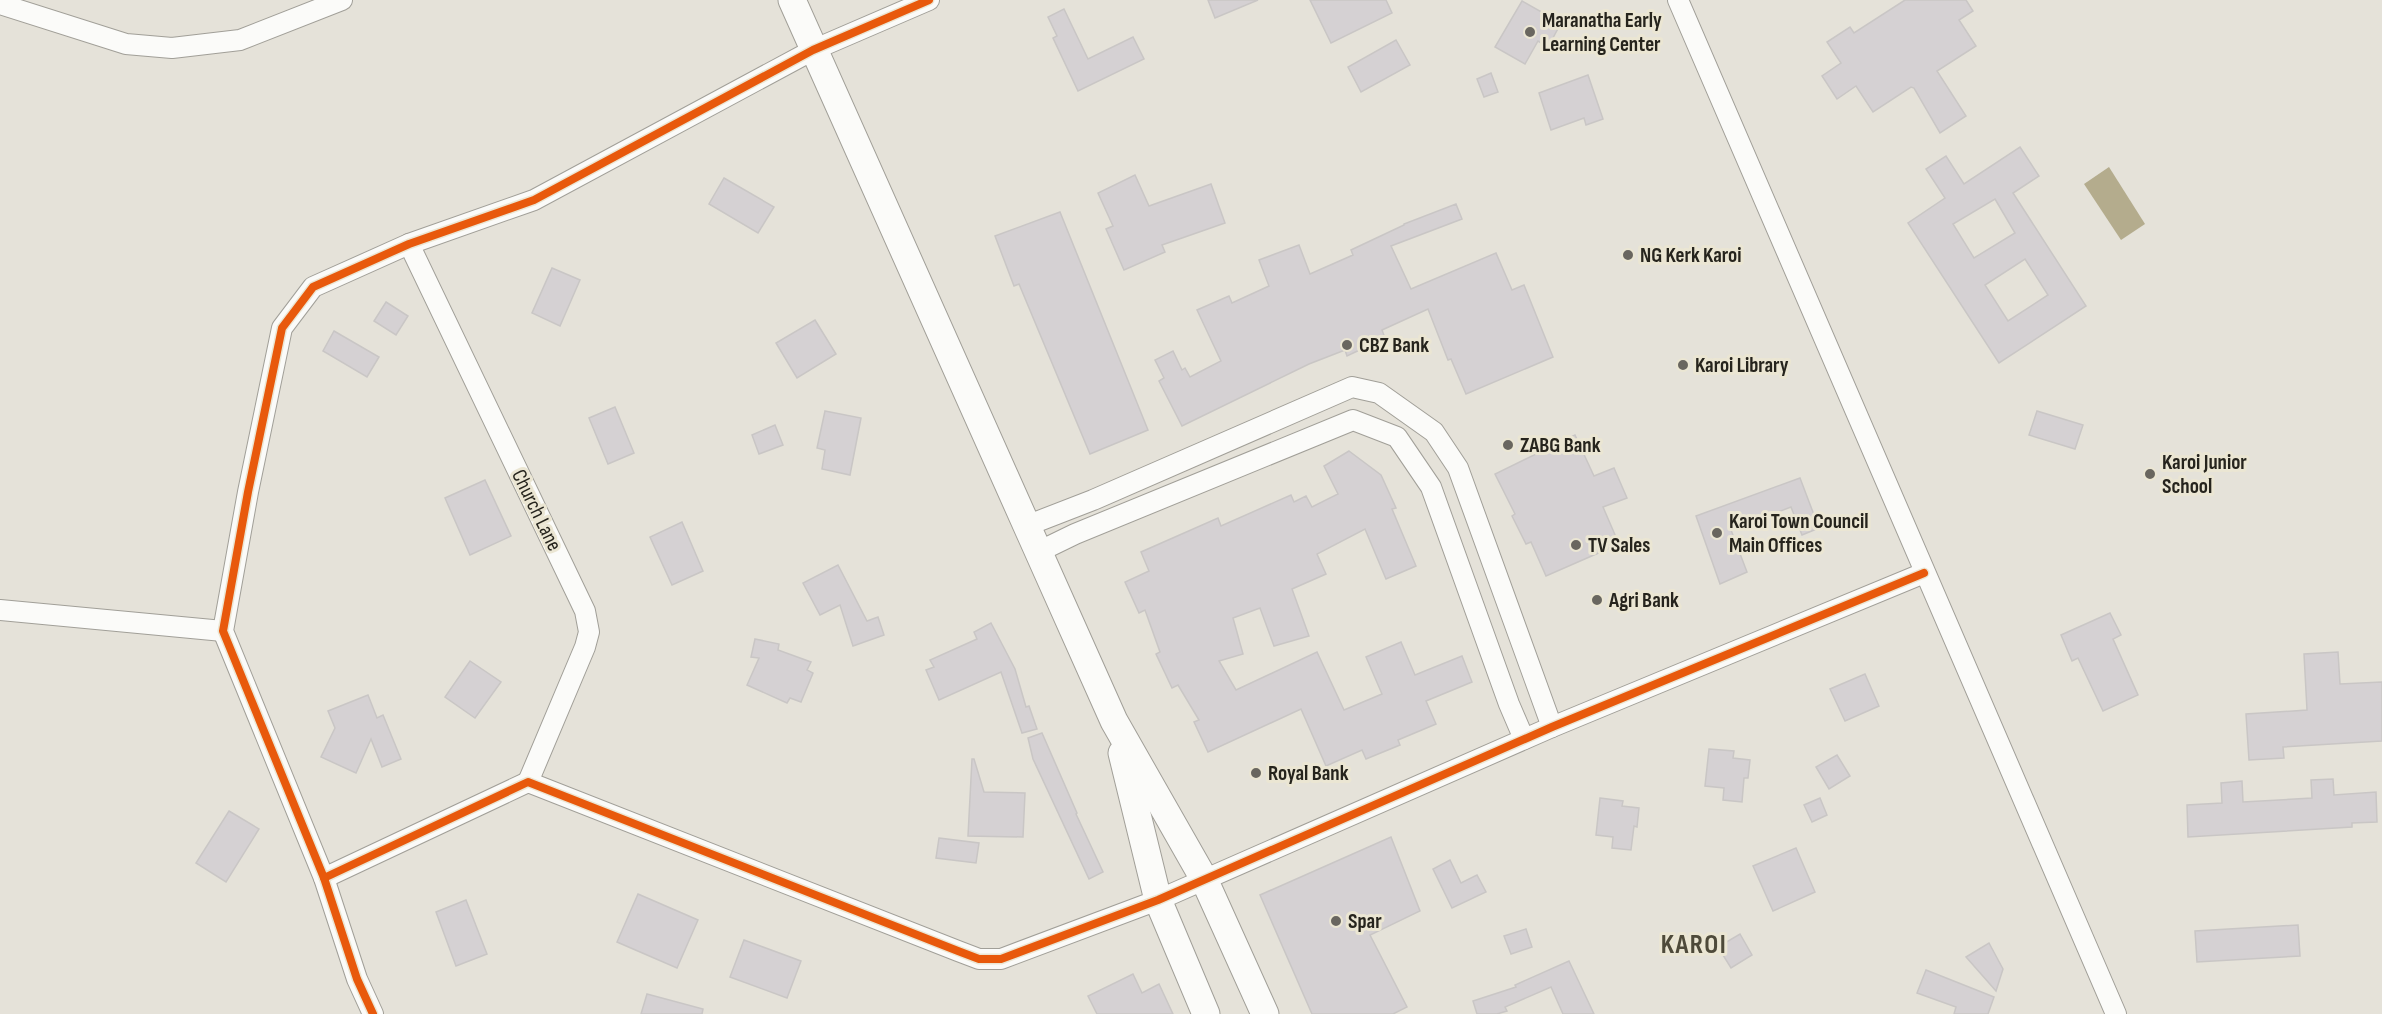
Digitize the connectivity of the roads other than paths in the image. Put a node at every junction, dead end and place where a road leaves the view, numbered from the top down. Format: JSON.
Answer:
{"nodes":[{"id":1,"x":342,"y":0,"type":"edge"},
{"id":2,"x":792,"y":0,"type":"edge"},
{"id":3,"x":929,"y":0,"type":"edge"},
{"id":4,"x":1678,"y":0,"type":"edge"},
{"id":5,"x":0,"y":4,"type":"edge"},
{"id":6,"x":813,"y":50,"type":"junction"},
{"id":7,"x":409,"y":244,"type":"junction"},
{"id":8,"x":1280,"y":418,"type":"junction"},
{"id":9,"x":1292,"y":445,"type":"junction"},
{"id":10,"x":1026,"y":526,"type":"junction"},
{"id":11,"x":1038,"y":552,"type":"junction"},
{"id":12,"x":1489,"y":554,"type":"junction"},
{"id":13,"x":1458,"y":564,"type":"junction"},
{"id":14,"x":1924,"y":573,"type":"junction"},
{"id":15,"x":0,"y":610,"type":"edge"},
{"id":16,"x":223,"y":631,"type":"junction"},
{"id":17,"x":1114,"y":721,"type":"junction"},
{"id":18,"x":1552,"y":727,"type":"junction"},
{"id":19,"x":1524,"y":739,"type":"junction"},
{"id":20,"x":528,"y":782,"type":"junction"},
{"id":21,"x":324,"y":878,"type":"junction"},
{"id":22,"x":1204,"y":879,"type":"junction"},
{"id":23,"x":1158,"y":900,"type":"junction"},
{"id":24,"x":373,"y":1014,"type":"edge"},
{"id":25,"x":1206,"y":1014,"type":"edge"},
{"id":26,"x":1265,"y":1014,"type":"edge"},
{"id":27,"x":2116,"y":1014,"type":"edge"}],
"edges":[{"from":1,"to":5,"type":"street"},
{"from":2,"to":6,"type":"street"},
{"from":3,"to":6,"type":"street"},
{"from":4,"to":14,"type":"street"},
{"from":6,"to":7,"type":"street"},
{"from":6,"to":10,"type":"street"},
{"from":7,"to":16,"type":"street"},
{"from":7,"to":20,"type":"street","name":"Church Lane"},
{"from":8,"to":9,"type":"street"},
{"from":8,"to":10,"type":"street"},
{"from":8,"to":12,"type":"street"},
{"from":9,"to":11,"type":"street"},
{"from":9,"to":13,"type":"street"},
{"from":10,"to":11,"type":"street"},
{"from":11,"to":17,"type":"street"},
{"from":12,"to":13,"type":"street"},
{"from":12,"to":18,"type":"street"},
{"from":13,"to":19,"type":"street"},
{"from":14,"to":18,"type":"street"},
{"from":14,"to":27,"type":"street"},
{"from":15,"to":16,"type":"street"},
{"from":16,"to":21,"type":"street"},
{"from":17,"to":22,"type":"street"},
{"from":17,"to":23,"type":"street"},
{"from":18,"to":19,"type":"street"},
{"from":19,"to":22,"type":"street"},
{"from":20,"to":21,"type":"street"},
{"from":20,"to":23,"type":"street"},
{"from":21,"to":24,"type":"street"},
{"from":22,"to":23,"type":"street"},
{"from":22,"to":26,"type":"street"},
{"from":23,"to":25,"type":"street"}]}
